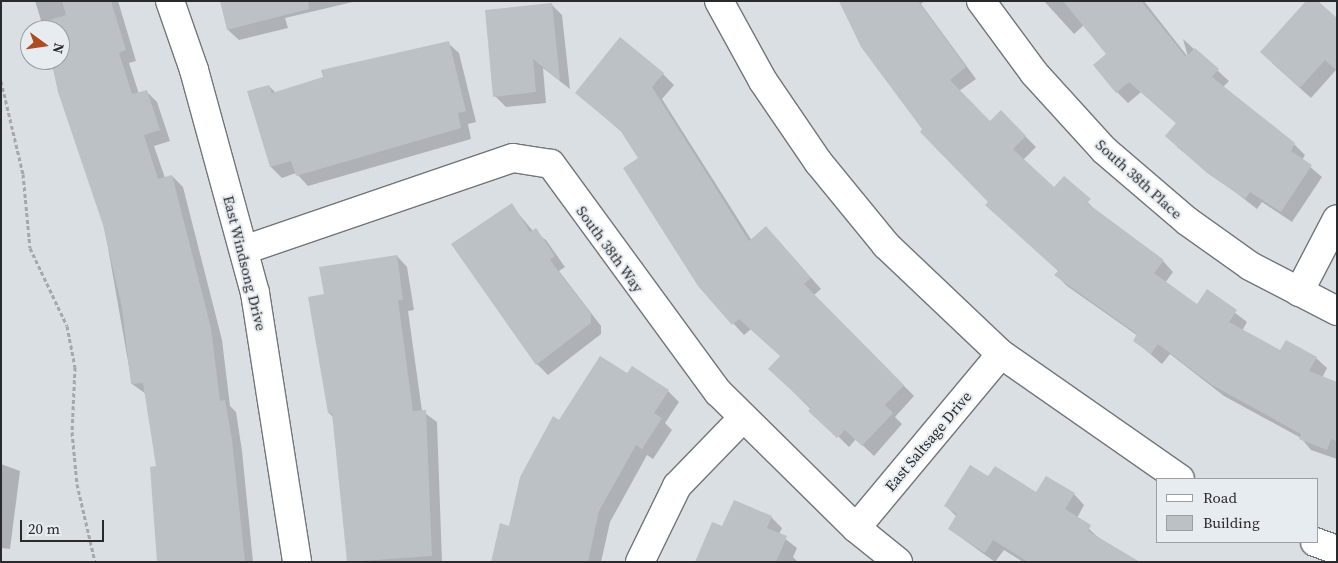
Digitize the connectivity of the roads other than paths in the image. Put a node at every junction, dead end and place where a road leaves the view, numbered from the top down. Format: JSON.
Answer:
{"nodes":[{"id":1,"x":170,"y":1,"type":"edge"},
{"id":2,"x":719,"y":1,"type":"edge"},
{"id":3,"x":981,"y":1,"type":"edge"},
{"id":4,"x":1337,"y":220,"type":"edge"},
{"id":5,"x":244,"y":250,"type":"junction"},
{"id":6,"x":1299,"y":292,"type":"junction"},
{"id":7,"x":1337,"y":310,"type":"edge"},
{"id":8,"x":1000,"y":354,"type":"junction"},
{"id":9,"x":743,"y":418,"type":"junction"},
{"id":10,"x":1179,"y":478,"type":"edge"},
{"id":11,"x":856,"y":528,"type":"junction"},
{"id":12,"x":1317,"y":543,"type":"edge"},
{"id":13,"x":1337,"y":550,"type":"edge"},
{"id":14,"x":297,"y":562,"type":"edge"},
{"id":15,"x":640,"y":562,"type":"edge"},
{"id":16,"x":898,"y":562,"type":"edge"}],
"edges":[{"from":1,"to":5,"type":"street","name":"East Windsong Drive"},
{"from":2,"to":8,"type":"street"},
{"from":3,"to":6,"type":"street","name":"South 38th Place"},
{"from":4,"to":6,"type":"street"},
{"from":5,"to":9,"type":"street","name":"South 38th Way"},
{"from":5,"to":14,"type":"street","name":"East Windsong Drive"},
{"from":6,"to":7,"type":"street","name":"South 38th Place"},
{"from":8,"to":10,"type":"street"},
{"from":8,"to":11,"type":"street","name":"East Saltsage Drive"},
{"from":9,"to":11,"type":"street","name":"South 38th Way"},
{"from":9,"to":15,"type":"street"},
{"from":11,"to":16,"type":"street","name":"South 38th Way"},
{"from":12,"to":13,"type":"street"}]}
